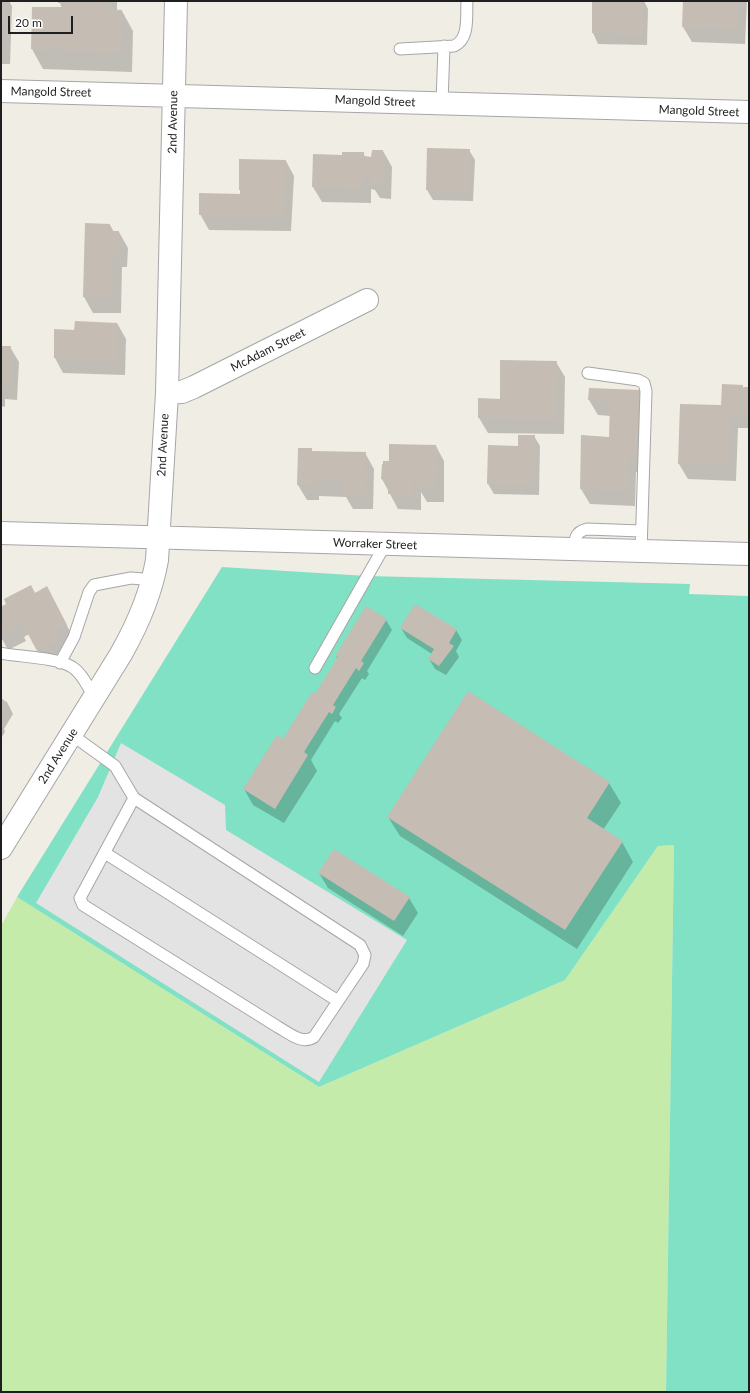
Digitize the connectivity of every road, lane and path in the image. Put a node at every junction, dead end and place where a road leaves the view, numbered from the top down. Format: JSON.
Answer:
{"nodes":[{"id":1,"x":176,"y":1,"type":"edge"},
{"id":2,"x":467,"y":1,"type":"edge"},
{"id":3,"x":444,"y":46,"type":"junction"},
{"id":4,"x":400,"y":49,"type":"dead end"},
{"id":5,"x":1,"y":91,"type":"edge"},
{"id":6,"x":173,"y":95,"type":"junction"},
{"id":7,"x":442,"y":103,"type":"junction"},
{"id":8,"x":749,"y":112,"type":"edge"},
{"id":9,"x":366,"y":300,"type":"dead end"},
{"id":10,"x":588,"y":373,"type":"dead end"},
{"id":11,"x":166,"y":393,"type":"junction"},
{"id":12,"x":1,"y":533,"type":"edge"},
{"id":13,"x":158,"y":537,"type":"junction"},
{"id":14,"x":641,"y":541,"type":"junction"},
{"id":15,"x":385,"y":545,"type":"junction"},
{"id":16,"x":749,"y":554,"type":"edge"},
{"id":17,"x":154,"y":580,"type":"junction"},
{"id":18,"x":1,"y":653,"type":"edge"},
{"id":19,"x":60,"y":663,"type":"junction"},
{"id":20,"x":315,"y":668,"type":"dead end"},
{"id":21,"x":94,"y":698,"type":"junction"},
{"id":22,"x":72,"y":735,"type":"junction"},
{"id":23,"x":134,"y":798,"type":"junction"},
{"id":24,"x":1,"y":848,"type":"edge"},
{"id":25,"x":104,"y":853,"type":"junction"},
{"id":26,"x":338,"y":1001,"type":"junction"}],
"edges":[{"from":1,"to":6,"type":"street","name":"2nd Avenue"},
{"from":2,"to":3,"type":"lane"},
{"from":3,"to":4,"type":"lane"},
{"from":3,"to":7,"type":"lane"},
{"from":5,"to":6,"type":"street","name":"Mangold Street"},
{"from":6,"to":7,"type":"street","name":"Mangold Street"},
{"from":6,"to":11,"type":"street","name":"2nd Avenue"},
{"from":7,"to":8,"type":"street","name":"Mangold Street"},
{"from":9,"to":11,"type":"street","name":"McAdam Street"},
{"from":10,"to":14,"type":"lane"},
{"from":11,"to":13,"type":"street","name":"2nd Avenue"},
{"from":12,"to":13,"type":"street","name":"Worraker Street"},
{"from":13,"to":15,"type":"street","name":"Worraker Street"},
{"from":13,"to":17,"type":"street","name":"2nd Avenue"},
{"from":14,"to":15,"type":"street","name":"Worraker Street"},
{"from":14,"to":16,"type":"street","name":"Worraker Street"},
{"from":15,"to":20,"type":"lane"},
{"from":17,"to":19,"type":"lane"},
{"from":17,"to":21,"type":"street","name":"2nd Avenue"},
{"from":18,"to":19,"type":"lane"},
{"from":19,"to":21,"type":"lane"},
{"from":21,"to":22,"type":"street","name":"2nd Avenue"},
{"from":22,"to":23,"type":"lane"},
{"from":22,"to":24,"type":"street","name":"2nd Avenue"},
{"from":23,"to":25,"type":"lane"},
{"from":23,"to":26,"type":"lane"},
{"from":25,"to":26,"type":"lane"},
{"from":25,"to":26,"type":"lane"}]}
